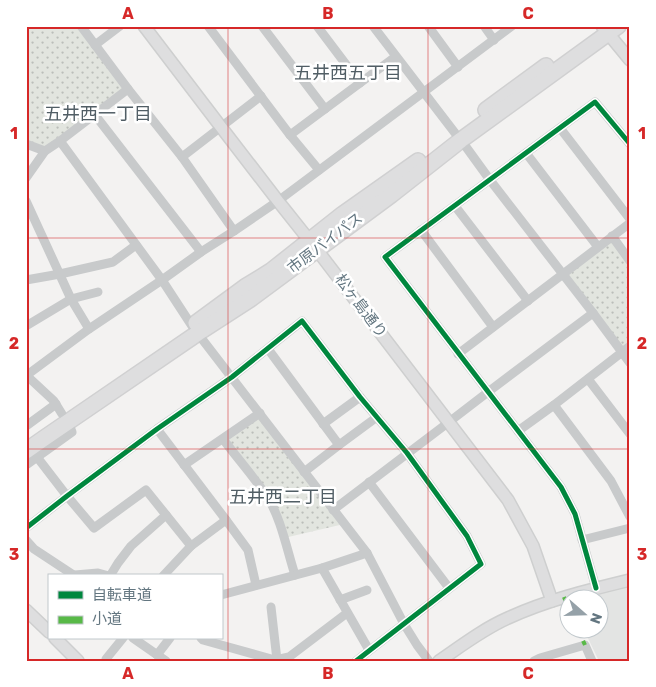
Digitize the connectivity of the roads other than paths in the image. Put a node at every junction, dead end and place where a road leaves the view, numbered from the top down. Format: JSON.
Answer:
{"nodes":[{"id":1,"x":81,"y":26,"type":"edge"},
{"id":2,"x":120,"y":26,"type":"edge"},
{"id":3,"x":144,"y":26,"type":"edge"},
{"id":4,"x":208,"y":26,"type":"edge"},
{"id":5,"x":262,"y":26,"type":"edge"},
{"id":6,"x":317,"y":26,"type":"edge"},
{"id":7,"x":373,"y":26,"type":"edge"},
{"id":8,"x":428,"y":26,"type":"edge"},
{"id":9,"x":484,"y":26,"type":"edge"},
{"id":10,"x":512,"y":26,"type":"edge"},
{"id":11,"x":606,"y":28,"type":"edge"},
{"id":12,"x":494,"y":40,"type":"junction"},
{"id":13,"x":95,"y":45,"type":"junction"},
{"id":14,"x":395,"y":57,"type":"junction"},
{"id":15,"x":630,"y":60,"type":"edge"},
{"id":16,"x":458,"y":66,"type":"junction"},
{"id":17,"x":360,"y":83,"type":"junction"},
{"id":18,"x":128,"y":89,"type":"junction"},
{"id":19,"x":423,"y":93,"type":"junction"},
{"id":20,"x":261,"y":96,"type":"junction"},
{"id":21,"x":325,"y":109,"type":"junction"},
{"id":22,"x":94,"y":115,"type":"junction"},
{"id":23,"x":220,"y":127,"type":"junction"},
{"id":24,"x":560,"y":128,"type":"junction"},
{"id":25,"x":290,"y":135,"type":"junction"},
{"id":26,"x":458,"y":137,"type":"junction"},
{"id":27,"x":60,"y":141,"type":"junction"},
{"id":28,"x":26,"y":144,"type":"edge"},
{"id":29,"x":630,"y":144,"type":"edge"},
{"id":30,"x":44,"y":151,"type":"junction"},
{"id":31,"x":526,"y":153,"type":"junction"},
{"id":32,"x":182,"y":157,"type":"junction"},
{"id":33,"x":319,"y":170,"type":"junction"},
{"id":34,"x":26,"y":178,"type":"edge"},
{"id":35,"x":490,"y":180,"type":"junction"},
{"id":36,"x":26,"y":201,"type":"edge"},
{"id":37,"x":278,"y":201,"type":"junction"},
{"id":38,"x":454,"y":206,"type":"junction"},
{"id":39,"x":630,"y":221,"type":"edge"},
{"id":40,"x":421,"y":230,"type":"junction"},
{"id":41,"x":234,"y":231,"type":"junction"},
{"id":42,"x":612,"y":236,"type":"junction"},
{"id":43,"x":136,"y":245,"type":"junction"},
{"id":44,"x":313,"y":245,"type":"junction"},
{"id":45,"x":598,"y":247,"type":"junction"},
{"id":46,"x":201,"y":252,"type":"junction"},
{"id":47,"x":630,"y":261,"type":"edge"},
{"id":48,"x":60,"y":274,"type":"junction"},
{"id":49,"x":563,"y":274,"type":"junction"},
{"id":50,"x":26,"y":280,"type":"edge"},
{"id":51,"x":162,"y":280,"type":"junction"},
{"id":52,"x":98,"y":292,"type":"dead end"},
{"id":53,"x":71,"y":299,"type":"junction"},
{"id":54,"x":528,"y":301,"type":"junction"},
{"id":55,"x":593,"y":313,"type":"junction"},
{"id":56,"x":26,"y":326,"type":"edge"},
{"id":57,"x":493,"y":327,"type":"junction"},
{"id":58,"x":195,"y":329,"type":"junction"},
{"id":59,"x":89,"y":330,"type":"junction"},
{"id":60,"x":630,"y":346,"type":"edge"},
{"id":61,"x":268,"y":349,"type":"junction"},
{"id":62,"x":621,"y":353,"type":"junction"},
{"id":63,"x":458,"y":354,"type":"junction"},
{"id":64,"x":630,"y":363,"type":"edge"},
{"id":65,"x":26,"y":375,"type":"edge"},
{"id":66,"x":232,"y":377,"type":"junction"},
{"id":67,"x":588,"y":378,"type":"junction"},
{"id":68,"x":488,"y":392,"type":"junction"},
{"id":69,"x":360,"y":396,"type":"junction"},
{"id":70,"x":554,"y":405,"type":"junction"},
{"id":71,"x":62,"y":413,"type":"junction"},
{"id":72,"x":260,"y":413,"type":"junction"},
{"id":73,"x":377,"y":417,"type":"junction"},
{"id":74,"x":449,"y":422,"type":"junction"},
{"id":75,"x":323,"y":424,"type":"junction"},
{"id":76,"x":26,"y":426,"type":"edge"},
{"id":77,"x":157,"y":429,"type":"junction"},
{"id":78,"x":518,"y":431,"type":"junction"},
{"id":79,"x":630,"y":434,"type":"edge"},
{"id":80,"x":223,"y":439,"type":"junction"},
{"id":81,"x":26,"y":440,"type":"edge"},
{"id":82,"x":339,"y":445,"type":"junction"},
{"id":83,"x":407,"y":453,"type":"junction"},
{"id":84,"x":32,"y":454,"type":"edge"},
{"id":85,"x":26,"y":465,"type":"edge"},
{"id":86,"x":184,"y":465,"type":"junction"},
{"id":87,"x":304,"y":472,"type":"junction"},
{"id":88,"x":369,"y":482,"type":"junction"},
{"id":89,"x":67,"y":496,"type":"junction"},
{"id":90,"x":333,"y":510,"type":"junction"},
{"id":91,"x":166,"y":515,"type":"junction"},
{"id":92,"x":630,"y":517,"type":"edge"},
{"id":93,"x":226,"y":520,"type":"junction"},
{"id":94,"x":26,"y":528,"type":"edge"},
{"id":95,"x":630,"y":528,"type":"edge"},
{"id":96,"x":26,"y":540,"type":"edge"},
{"id":97,"x":582,"y":540,"type":"junction"},
{"id":98,"x":191,"y":546,"type":"junction"},
{"id":99,"x":367,"y":554,"type":"junction"},
{"id":100,"x":322,"y":568,"type":"junction"},
{"id":101,"x":72,"y":574,"type":"edge"},
{"id":102,"x":111,"y":574,"type":"edge"},
{"id":103,"x":165,"y":574,"type":"edge"},
{"id":104,"x":295,"y":575,"type":"junction"},
{"id":105,"x":630,"y":580,"type":"edge"},
{"id":106,"x":256,"y":585,"type":"junction"},
{"id":107,"x":449,"y":588,"type":"junction"},
{"id":108,"x":596,"y":588,"type":"junction"},
{"id":109,"x":366,"y":590,"type":"dead end"},
{"id":110,"x":222,"y":594,"type":"edge"},
{"id":111,"x":340,"y":600,"type":"junction"},
{"id":112,"x":552,"y":601,"type":"junction"},
{"id":113,"x":270,"y":608,"type":"dead end"},
{"id":114,"x":26,"y":610,"type":"edge"},
{"id":115,"x":347,"y":613,"type":"junction"},
{"id":116,"x":404,"y":624,"type":"junction"},
{"id":117,"x":48,"y":631,"type":"edge"},
{"id":118,"x":57,"y":640,"type":"edge"},
{"id":119,"x":121,"y":640,"type":"edge"},
{"id":120,"x":136,"y":640,"type":"edge"},
{"id":121,"x":168,"y":640,"type":"edge"},
{"id":122,"x":208,"y":640,"type":"edge"},
{"id":123,"x":369,"y":650,"type":"junction"},
{"id":124,"x":157,"y":654,"type":"junction"},
{"id":125,"x":277,"y":660,"type":"edge"},
{"id":126,"x":538,"y":660,"type":"edge"},
{"id":127,"x":78,"y":661,"type":"edge"},
{"id":128,"x":106,"y":661,"type":"edge"},
{"id":129,"x":166,"y":661,"type":"edge"},
{"id":130,"x":356,"y":661,"type":"edge"},
{"id":131,"x":429,"y":661,"type":"edge"},
{"id":132,"x":439,"y":661,"type":"edge"},
{"id":133,"x":592,"y":661,"type":"edge"}],
"edges":[{"from":1,"to":13,"type":"street"},
{"from":2,"to":13,"type":"street"},
{"from":3,"to":23,"type":"street","name":"松ヶ島通り"},
{"from":4,"to":20,"type":"street"},
{"from":5,"to":21,"type":"street"},
{"from":6,"to":17,"type":"street"},
{"from":7,"to":14,"type":"street"},
{"from":8,"to":16,"type":"street"},
{"from":9,"to":12,"type":"street"},
{"from":10,"to":12,"type":"street"},
{"from":11,"to":15,"type":"street"},
{"from":11,"to":26,"type":"highway","name":"市原バイパス"},
{"from":12,"to":16,"type":"street"},
{"from":13,"to":18,"type":"street"},
{"from":14,"to":17,"type":"street"},
{"from":14,"to":19,"type":"street"},
{"from":16,"to":19,"type":"street"},
{"from":17,"to":21,"type":"street"},
{"from":18,"to":22,"type":"street"},
{"from":18,"to":32,"type":"street"},
{"from":19,"to":26,"type":"street"},
{"from":19,"to":33,"type":"street"},
{"from":20,"to":23,"type":"street"},
{"from":20,"to":25,"type":"street"},
{"from":21,"to":25,"type":"street"},
{"from":22,"to":27,"type":"street"},
{"from":22,"to":46,"type":"street"},
{"from":23,"to":32,"type":"street"},
{"from":23,"to":37,"type":"street","name":"松ヶ島通り"},
{"from":24,"to":29,"type":"street"},
{"from":24,"to":31,"type":"street"},
{"from":24,"to":39,"type":"street"},
{"from":25,"to":33,"type":"street"},
{"from":26,"to":35,"type":"street"},
{"from":26,"to":44,"type":"highway","name":"市原バイパス"},
{"from":27,"to":30,"type":"street"},
{"from":27,"to":43,"type":"street"},
{"from":28,"to":30,"type":"street"},
{"from":30,"to":34,"type":"street"},
{"from":31,"to":35,"type":"street"},
{"from":31,"to":45,"type":"street"},
{"from":32,"to":41,"type":"street"},
{"from":33,"to":37,"type":"street"},
{"from":35,"to":38,"type":"street"},
{"from":35,"to":49,"type":"street"},
{"from":36,"to":48,"type":"street"},
{"from":37,"to":41,"type":"street"},
{"from":37,"to":44,"type":"street","name":"松ヶ島通り"},
{"from":38,"to":40,"type":"street"},
{"from":38,"to":54,"type":"street"},
{"from":39,"to":42,"type":"street"},
{"from":40,"to":57,"type":"street"},
{"from":40,"to":63,"type":"street"},
{"from":41,"to":46,"type":"street"},
{"from":42,"to":45,"type":"street"},
{"from":42,"to":47,"type":"street"},
{"from":43,"to":48,"type":"street"},
{"from":43,"to":51,"type":"street"},
{"from":44,"to":58,"type":"highway","name":"市原バイパス"},
{"from":44,"to":74,"type":"street","name":"松ヶ島通り"},
{"from":45,"to":49,"type":"street"},
{"from":46,"to":51,"type":"street"},
{"from":48,"to":50,"type":"street"},
{"from":48,"to":53,"type":"street"},
{"from":49,"to":54,"type":"street"},
{"from":49,"to":55,"type":"street"},
{"from":51,"to":58,"type":"street"},
{"from":51,"to":59,"type":"street"},
{"from":52,"to":53,"type":"street"},
{"from":53,"to":56,"type":"street"},
{"from":53,"to":59,"type":"street"},
{"from":54,"to":57,"type":"street"},
{"from":55,"to":62,"type":"street"},
{"from":55,"to":68,"type":"street"},
{"from":57,"to":63,"type":"street"},
{"from":58,"to":66,"type":"street"},
{"from":58,"to":71,"type":"highway","name":"市原バイパス"},
{"from":59,"to":65,"type":"street"},
{"from":60,"to":62,"type":"street"},
{"from":61,"to":66,"type":"street"},
{"from":61,"to":69,"type":"street"},
{"from":61,"to":75,"type":"street"},
{"from":62,"to":64,"type":"street"},
{"from":62,"to":67,"type":"street"},
{"from":63,"to":68,"type":"street"},
{"from":65,"to":71,"type":"street"},
{"from":66,"to":72,"type":"street"},
{"from":66,"to":77,"type":"street"},
{"from":67,"to":70,"type":"street"},
{"from":67,"to":79,"type":"street"},
{"from":68,"to":74,"type":"street"},
{"from":68,"to":78,"type":"street"},
{"from":69,"to":73,"type":"street"},
{"from":69,"to":75,"type":"street"},
{"from":70,"to":78,"type":"street"},
{"from":70,"to":92,"type":"street"},
{"from":71,"to":76,"type":"street"},
{"from":71,"to":81,"type":"highway","name":"市原バイパス"},
{"from":71,"to":84,"type":"highway","name":"市原バイパス"},
{"from":72,"to":80,"type":"street"},
{"from":72,"to":87,"type":"street"},
{"from":73,"to":82,"type":"street"},
{"from":73,"to":83,"type":"street"},
{"from":74,"to":83,"type":"street"},
{"from":74,"to":112,"type":"street","name":"松ヶ島通り"},
{"from":75,"to":82,"type":"street"},
{"from":77,"to":86,"type":"street"},
{"from":77,"to":89,"type":"street"},
{"from":78,"to":97,"type":"street"},
{"from":80,"to":86,"type":"street"},
{"from":80,"to":104,"type":"street"},
{"from":82,"to":87,"type":"street"},
{"from":83,"to":88,"type":"street"},
{"from":83,"to":107,"type":"street"},
{"from":84,"to":85,"type":"street"},
{"from":84,"to":89,"type":"street"},
{"from":86,"to":93,"type":"street"},
{"from":87,"to":90,"type":"street"},
{"from":88,"to":90,"type":"street"},
{"from":88,"to":107,"type":"street"},
{"from":89,"to":91,"type":"street"},
{"from":89,"to":94,"type":"street"},
{"from":90,"to":99,"type":"street"},
{"from":91,"to":98,"type":"street"},
{"from":91,"to":102,"type":"street"},
{"from":93,"to":98,"type":"street"},
{"from":93,"to":106,"type":"street"},
{"from":95,"to":97,"type":"street"},
{"from":96,"to":101,"type":"street"},
{"from":97,"to":108,"type":"street"},
{"from":98,"to":103,"type":"street"},
{"from":99,"to":100,"type":"street"},
{"from":99,"to":116,"type":"street"},
{"from":100,"to":104,"type":"street"},
{"from":100,"to":111,"type":"street"},
{"from":104,"to":106,"type":"street"},
{"from":105,"to":108,"type":"street"},
{"from":106,"to":110,"type":"street"},
{"from":107,"to":116,"type":"street"},
{"from":108,"to":112,"type":"street"},
{"from":109,"to":111,"type":"street"},
{"from":111,"to":115,"type":"street"},
{"from":112,"to":132,"type":"street"},
{"from":113,"to":125,"type":"street"},
{"from":114,"to":117,"type":"street"},
{"from":115,"to":123,"type":"street"},
{"from":115,"to":125,"type":"street"},
{"from":116,"to":123,"type":"street"},
{"from":116,"to":131,"type":"street"},
{"from":118,"to":127,"type":"street"},
{"from":119,"to":128,"type":"street"},
{"from":120,"to":124,"type":"street"},
{"from":121,"to":124,"type":"street"},
{"from":122,"to":125,"type":"street"},
{"from":123,"to":130,"type":"street"},
{"from":124,"to":129,"type":"street"},
{"from":126,"to":133,"type":"street"}]}
